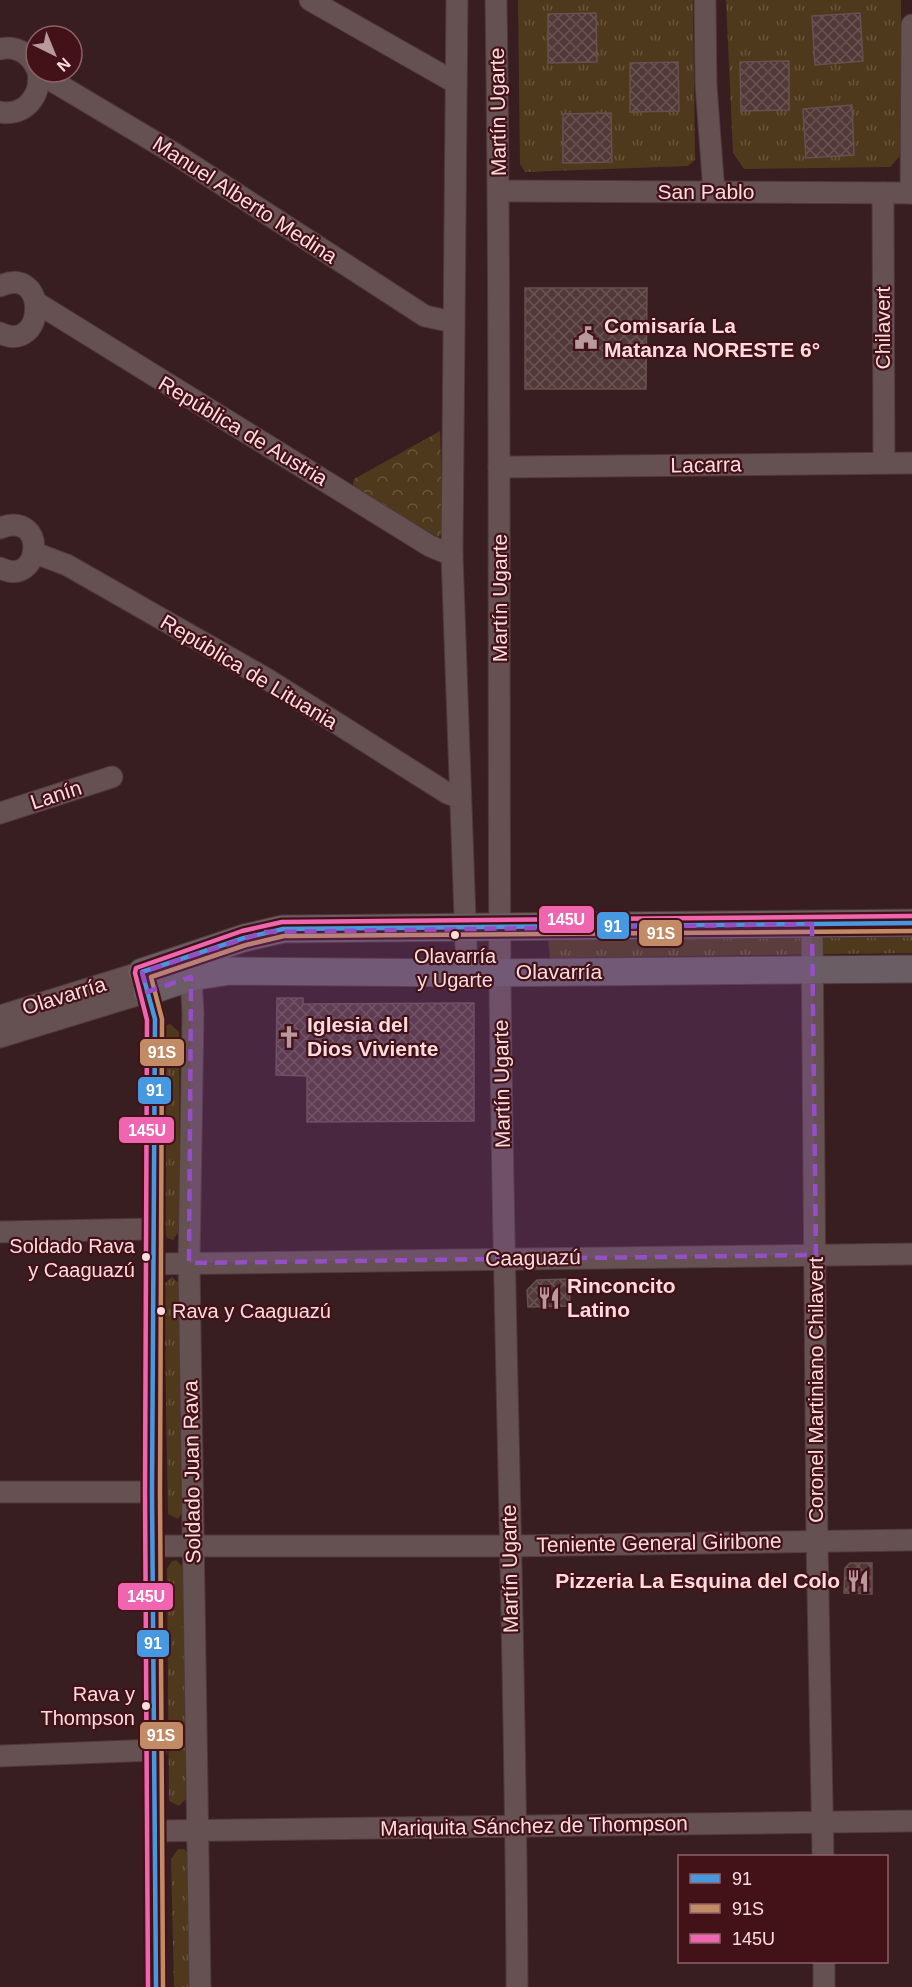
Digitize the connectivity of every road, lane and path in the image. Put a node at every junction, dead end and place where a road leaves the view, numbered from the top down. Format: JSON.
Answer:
{"nodes":[{"id":1,"x":310,"y":0,"type":"edge"},
{"id":2,"x":457,"y":0,"type":"edge"},
{"id":3,"x":496,"y":0,"type":"edge"},
{"id":4,"x":705,"y":0,"type":"edge"},
{"id":5,"x":912,"y":25,"type":"edge"},
{"id":6,"x":0,"y":49,"type":"edge"},
{"id":7,"x":24,"y":52,"type":"edge"},
{"id":8,"x":456,"y":83,"type":"junction"},
{"id":9,"x":37,"y":84,"type":"edge"},
{"id":10,"x":60,"y":84,"type":"edge"},
{"id":11,"x":0,"y":112,"type":"edge"},
{"id":12,"x":499,"y":191,"type":"junction"},
{"id":13,"x":714,"y":192,"type":"junction"},
{"id":14,"x":883,"y":193,"type":"junction"},
{"id":15,"x":912,"y":193,"type":"edge"},
{"id":16,"x":0,"y":286,"type":"edge"},
{"id":17,"x":37,"y":303,"type":"junction"},
{"id":18,"x":453,"y":322,"type":"junction"},
{"id":19,"x":0,"y":333,"type":"edge"},
{"id":20,"x":912,"y":462,"type":"edge"},
{"id":21,"x":884,"y":463,"type":"junction"},
{"id":22,"x":499,"y":467,"type":"junction"},
{"id":23,"x":0,"y":528,"type":"edge"},
{"id":24,"x":35,"y":553,"type":"junction"},
{"id":25,"x":452,"y":555,"type":"junction"},
{"id":26,"x":0,"y":568,"type":"edge"},
{"id":27,"x":112,"y":777,"type":"dead end"},
{"id":28,"x":460,"y":798,"type":"junction"},
{"id":29,"x":0,"y":813,"type":"edge"},
{"id":30,"x":912,"y":923,"type":"edge"},
{"id":31,"x":812,"y":924,"type":"junction"},
{"id":32,"x":464,"y":928,"type":"junction"},
{"id":33,"x":502,"y":928,"type":"junction"},
{"id":34,"x":190,"y":967,"type":"junction"},
{"id":35,"x":812,"y":969,"type":"junction"},
{"id":36,"x":912,"y":969,"type":"edge"},
{"id":37,"x":500,"y":973,"type":"junction"},
{"id":38,"x":467,"y":974,"type":"junction"},
{"id":39,"x":144,"y":982,"type":"junction"},
{"id":40,"x":0,"y":1016,"type":"edge"},
{"id":41,"x":0,"y":1037,"type":"edge"},
{"id":42,"x":152,"y":1229,"type":"junction"},
{"id":43,"x":0,"y":1232,"type":"edge"},
{"id":44,"x":912,"y":1254,"type":"edge"},
{"id":45,"x":816,"y":1255,"type":"junction"},
{"id":46,"x":505,"y":1258,"type":"junction"},
{"id":47,"x":189,"y":1263,"type":"junction"},
{"id":48,"x":153,"y":1264,"type":"junction"},
{"id":49,"x":0,"y":1492,"type":"edge"},
{"id":50,"x":152,"y":1492,"type":"junction"},
{"id":51,"x":912,"y":1540,"type":"edge"},
{"id":52,"x":816,"y":1541,"type":"junction"},
{"id":53,"x":154,"y":1546,"type":"junction"},
{"id":54,"x":192,"y":1546,"type":"junction"},
{"id":55,"x":509,"y":1546,"type":"junction"},
{"id":56,"x":156,"y":1750,"type":"junction"},
{"id":57,"x":0,"y":1756,"type":"edge"},
{"id":58,"x":823,"y":1821,"type":"junction"},
{"id":59,"x":912,"y":1821,"type":"edge"},
{"id":60,"x":517,"y":1827,"type":"junction"},
{"id":61,"x":196,"y":1830,"type":"junction"},
{"id":62,"x":156,"y":1831,"type":"junction"},
{"id":63,"x":823,"y":1855,"type":"edge"},
{"id":64,"x":824,"y":1963,"type":"edge"},
{"id":65,"x":156,"y":1987,"type":"edge"},
{"id":66,"x":200,"y":1987,"type":"edge"},
{"id":67,"x":517,"y":1987,"type":"edge"},
{"id":68,"x":824,"y":1987,"type":"edge"}],
"edges":[{"from":1,"to":8,"type":"street"},
{"from":2,"to":8,"type":"street","name":"Martín Ugarte"},
{"from":3,"to":12,"type":"street","name":"Martín Ugarte"},
{"from":4,"to":13,"type":"street"},
{"from":5,"to":15,"type":"street"},
{"from":6,"to":7,"type":"street","name":"Manuel Alberto Medina"},
{"from":8,"to":18,"type":"street","name":"Martín Ugarte"},
{"from":9,"to":11,"type":"street"},
{"from":10,"to":18,"type":"street","name":"Manuel Alberto Medina"},
{"from":12,"to":13,"type":"street","name":"San Pablo"},
{"from":12,"to":22,"type":"street","name":"Martín Ugarte"},
{"from":13,"to":14,"type":"street","name":"San Pablo"},
{"from":14,"to":15,"type":"street","name":"San Pablo"},
{"from":14,"to":21,"type":"street","name":"Chilavert"},
{"from":16,"to":17,"type":"street","name":"República de Austria"},
{"from":17,"to":19,"type":"street"},
{"from":17,"to":25,"type":"street","name":"República de Austria"},
{"from":18,"to":25,"type":"street","name":"Martín Ugarte"},
{"from":20,"to":21,"type":"street","name":"Lacarra"},
{"from":21,"to":22,"type":"street","name":"Lacarra"},
{"from":22,"to":33,"type":"street","name":"Martín Ugarte"},
{"from":23,"to":24,"type":"street"},
{"from":24,"to":26,"type":"street"},
{"from":24,"to":28,"type":"street","name":"República de Lituania"},
{"from":25,"to":28,"type":"street","name":"Martín Ugarte"},
{"from":27,"to":29,"type":"street","name":"Lanín"},
{"from":28,"to":32,"type":"street","name":"Martín Ugarte"},
{"from":30,"to":31,"type":"main road","name":"Olavarría"},
{"from":31,"to":33,"type":"main road","name":"Olavarría"},
{"from":31,"to":35,"type":"street","name":"Coronel Martiniano Chilavert"},
{"from":32,"to":33,"type":"main road","name":"Olavarría"},
{"from":32,"to":34,"type":"main road","name":"Olavarría"},
{"from":32,"to":38,"type":"street","name":"Martín Ugarte"},
{"from":33,"to":37,"type":"street","name":"Martín Ugarte"},
{"from":34,"to":38,"type":"main road","name":"Olavarría"},
{"from":34,"to":39,"type":"main road","name":"Olavarría"},
{"from":34,"to":47,"type":"street","name":"Soldado Juan Rava"},
{"from":35,"to":36,"type":"main road","name":"Olavarría"},
{"from":35,"to":37,"type":"main road","name":"Olavarría"},
{"from":35,"to":45,"type":"street","name":"Coronel Martiniano Chilavert"},
{"from":37,"to":38,"type":"main road","name":"Olavarría"},
{"from":37,"to":46,"type":"street","name":"Martín Ugarte"},
{"from":39,"to":40,"type":"street","name":"Olavarría"},
{"from":39,"to":41,"type":"street","name":"Olavarría"},
{"from":39,"to":42,"type":"street","name":"Soldado Juan Rava"},
{"from":42,"to":43,"type":"street"},
{"from":42,"to":48,"type":"street","name":"Soldado Juan Rava"},
{"from":44,"to":45,"type":"street","name":"Caaguazú"},
{"from":45,"to":46,"type":"street","name":"Caaguazú"},
{"from":45,"to":52,"type":"street","name":"Coronel Martiniano Chilavert"},
{"from":46,"to":47,"type":"street","name":"Caaguazú"},
{"from":46,"to":55,"type":"street","name":"Martín Ugarte"},
{"from":47,"to":48,"type":"street","name":"Caaguazú"},
{"from":47,"to":54,"type":"street","name":"Soldado Juan Rava"},
{"from":48,"to":50,"type":"street","name":"Soldado Juan Rava"},
{"from":49,"to":50,"type":"street"},
{"from":50,"to":53,"type":"street","name":"Soldado Juan Rava"},
{"from":51,"to":52,"type":"street","name":"Teniente General Giribone"},
{"from":52,"to":55,"type":"street","name":"Teniente General Giribone"},
{"from":52,"to":58,"type":"street","name":"Coronel Martiniano Chilavert"},
{"from":53,"to":54,"type":"street","name":"Teniente General Giribone"},
{"from":53,"to":56,"type":"street","name":"Soldado Juan Rava"},
{"from":54,"to":55,"type":"street","name":"Teniente General Giribone"},
{"from":54,"to":61,"type":"street","name":"Soldado Juan Rava"},
{"from":55,"to":60,"type":"street","name":"Martín Ugarte"},
{"from":56,"to":57,"type":"street"},
{"from":56,"to":62,"type":"street","name":"Soldado Juan Rava"},
{"from":58,"to":59,"type":"street","name":"Mariquita Sánchez de Thompson"},
{"from":58,"to":60,"type":"street","name":"Mariquita Sánchez de Thompson"},
{"from":58,"to":63,"type":"street","name":"Coronel Martiniano Chilavert"},
{"from":60,"to":61,"type":"street","name":"Mariquita Sánchez de Thompson"},
{"from":60,"to":67,"type":"street","name":"Martín Ugarte"},
{"from":61,"to":62,"type":"street","name":"Mariquita Sánchez de Thompson"},
{"from":61,"to":66,"type":"street","name":"Soldado Juan Rava"},
{"from":62,"to":65,"type":"street","name":"Soldado Juan Rava"},
{"from":64,"to":68,"type":"street"}]}
